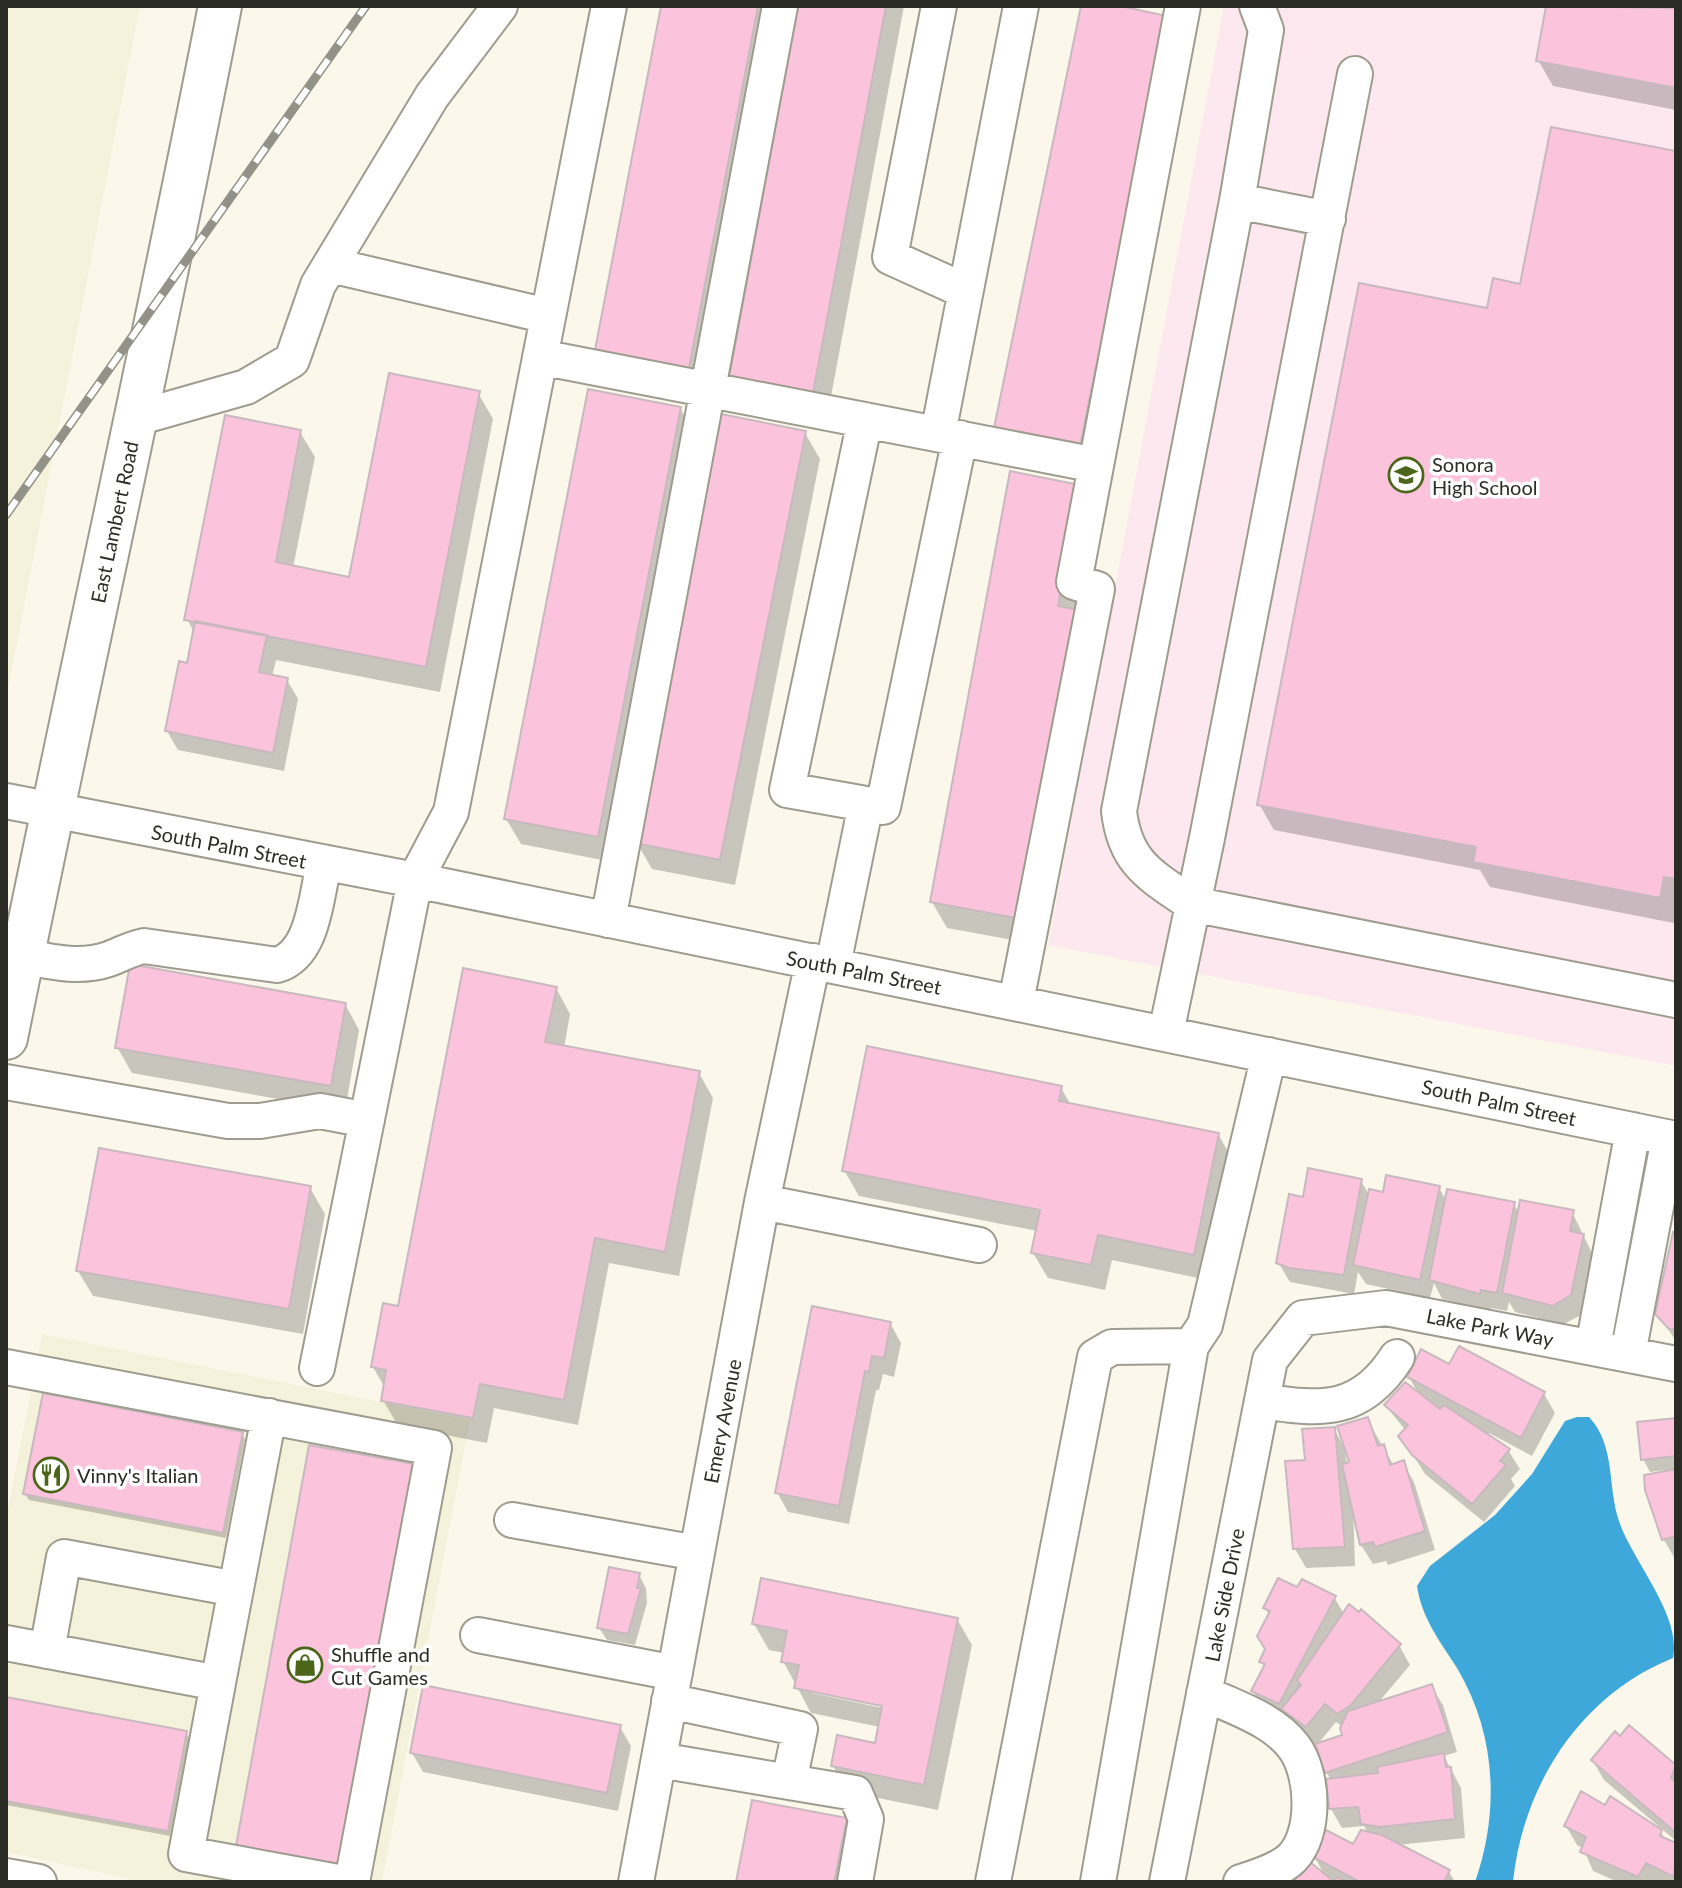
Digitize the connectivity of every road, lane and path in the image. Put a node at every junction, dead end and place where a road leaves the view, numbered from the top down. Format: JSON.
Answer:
{"nodes":[{"id":1,"x":220,"y":6,"type":"edge"},
{"id":2,"x":500,"y":6,"type":"edge"},
{"id":3,"x":609,"y":6,"type":"edge"},
{"id":4,"x":780,"y":6,"type":"edge"},
{"id":5,"x":939,"y":6,"type":"edge"},
{"id":6,"x":1021,"y":6,"type":"edge"},
{"id":7,"x":1183,"y":6,"type":"edge"},
{"id":8,"x":1257,"y":6,"type":"edge"},
{"id":9,"x":1355,"y":74,"type":"dead end"},
{"id":10,"x":1237,"y":201,"type":"junction"},
{"id":11,"x":1328,"y":219,"type":"junction"},
{"id":12,"x":330,"y":265,"type":"junction"},
{"id":13,"x":965,"y":291,"type":"junction"},
{"id":14,"x":548,"y":316,"type":"junction"},
{"id":15,"x":540,"y":357,"type":"junction"},
{"id":16,"x":707,"y":390,"type":"junction"},
{"id":17,"x":137,"y":418,"type":"junction"},
{"id":18,"x":865,"y":420,"type":"junction"},
{"id":19,"x":949,"y":436,"type":"junction"},
{"id":20,"x":1096,"y":465,"type":"junction"},
{"id":21,"x":6,"y":801,"type":"edge"},
{"id":22,"x":866,"y":804,"type":"junction"},
{"id":23,"x":51,"y":810,"type":"junction"},
{"id":24,"x":324,"y":864,"type":"junction"},
{"id":25,"x":415,"y":880,"type":"junction"},
{"id":26,"x":1192,"y":904,"type":"junction"},
{"id":27,"x":608,"y":920,"type":"junction"},
{"id":28,"x":22,"y":956,"type":"junction"},
{"id":29,"x":823,"y":963,"type":"junction"},
{"id":30,"x":1676,"y":1000,"type":"edge"},
{"id":31,"x":1016,"y":1002,"type":"junction"},
{"id":32,"x":1166,"y":1033,"type":"junction"},
{"id":33,"x":6,"y":1038,"type":"edge"},
{"id":34,"x":1269,"y":1055,"type":"junction"},
{"id":35,"x":6,"y":1082,"type":"edge"},
{"id":36,"x":367,"y":1120,"type":"junction"},
{"id":37,"x":1633,"y":1130,"type":"junction"},
{"id":38,"x":1672,"y":1138,"type":"edge"},
{"id":39,"x":762,"y":1202,"type":"junction"},
{"id":40,"x":979,"y":1245,"type":"dead end"},
{"id":41,"x":1303,"y":1318,"type":"joint"},
{"id":42,"x":1191,"y":1346,"type":"junction"},
{"id":43,"x":1593,"y":1347,"type":"junction"},
{"id":44,"x":1628,"y":1354,"type":"junction"},
{"id":45,"x":1397,"y":1357,"type":"dead end"},
{"id":46,"x":1676,"y":1364,"type":"edge"},
{"id":47,"x":6,"y":1367,"type":"edge"},
{"id":48,"x":317,"y":1368,"type":"dead end"},
{"id":49,"x":1263,"y":1401,"type":"junction"},
{"id":50,"x":269,"y":1416,"type":"junction"},
{"id":51,"x":512,"y":1520,"type":"dead end"},
{"id":52,"x":697,"y":1553,"type":"junction"},
{"id":53,"x":236,"y":1589,"type":"junction"},
{"id":54,"x":478,"y":1635,"type":"dead end"},
{"id":55,"x":6,"y":1643,"type":"edge"},
{"id":56,"x":47,"y":1651,"type":"junction"},
{"id":57,"x":218,"y":1683,"type":"junction"},
{"id":58,"x":672,"y":1687,"type":"junction"},
{"id":59,"x":1204,"y":1693,"type":"junction"},
{"id":60,"x":659,"y":1760,"type":"junction"},
{"id":61,"x":789,"y":1782,"type":"junction"},
{"id":62,"x":6,"y":1876,"type":"edge"},
{"id":63,"x":39,"y":1882,"type":"edge"},
{"id":64,"x":338,"y":1882,"type":"edge"},
{"id":65,"x":352,"y":1882,"type":"edge"},
{"id":66,"x":636,"y":1882,"type":"edge"},
{"id":67,"x":855,"y":1882,"type":"edge"},
{"id":68,"x":993,"y":1882,"type":"edge"},
{"id":69,"x":1098,"y":1882,"type":"edge"},
{"id":70,"x":1167,"y":1882,"type":"edge"},
{"id":71,"x":1241,"y":1882,"type":"edge"}],
"edges":[{"from":1,"to":17,"type":"main road","name":"East Lambert Road"},
{"from":2,"to":12,"type":"street"},
{"from":3,"to":14,"type":"street"},
{"from":4,"to":16,"type":"street"},
{"from":5,"to":13,"type":"street"},
{"from":6,"to":13,"type":"street"},
{"from":7,"to":20,"type":"street"},
{"from":8,"to":10,"type":"street"},
{"from":9,"to":11,"type":"street"},
{"from":10,"to":11,"type":"street"},
{"from":10,"to":26,"type":"street"},
{"from":11,"to":26,"type":"street"},
{"from":12,"to":14,"type":"street"},
{"from":12,"to":17,"type":"street"},
{"from":13,"to":19,"type":"street"},
{"from":14,"to":15,"type":"street"},
{"from":15,"to":16,"type":"street"},
{"from":15,"to":25,"type":"street"},
{"from":16,"to":18,"type":"street"},
{"from":16,"to":27,"type":"street"},
{"from":17,"to":23,"type":"main road","name":"East Lambert Road"},
{"from":18,"to":19,"type":"street"},
{"from":18,"to":22,"type":"street"},
{"from":19,"to":20,"type":"street"},
{"from":19,"to":22,"type":"street"},
{"from":20,"to":31,"type":"street"},
{"from":21,"to":23,"type":"street","name":"South Palm Street"},
{"from":22,"to":29,"type":"street","name":"Emery Avenue"},
{"from":23,"to":24,"type":"street","name":"South Palm Street"},
{"from":23,"to":28,"type":"main road","name":"East Lambert Road"},
{"from":24,"to":25,"type":"street","name":"South Palm Street"},
{"from":24,"to":28,"type":"street"},
{"from":25,"to":27,"type":"street","name":"South Palm Street"},
{"from":25,"to":36,"type":"street"},
{"from":26,"to":30,"type":"street"},
{"from":26,"to":32,"type":"street"},
{"from":27,"to":29,"type":"street","name":"South Palm Street"},
{"from":28,"to":33,"type":"main road","name":"East Lambert Road"},
{"from":29,"to":31,"type":"street","name":"South Palm Street"},
{"from":29,"to":39,"type":"street","name":"Emery Avenue"},
{"from":31,"to":32,"type":"street","name":"South Palm Street"},
{"from":32,"to":34,"type":"street","name":"South Palm Street"},
{"from":34,"to":37,"type":"street","name":"South Palm Street"},
{"from":34,"to":42,"type":"street"},
{"from":35,"to":36,"type":"street"},
{"from":36,"to":48,"type":"street"},
{"from":37,"to":38,"type":"street","name":"South Palm Street"},
{"from":37,"to":43,"type":"street"},
{"from":38,"to":44,"type":"street"},
{"from":39,"to":40,"type":"street"},
{"from":39,"to":52,"type":"street","name":"Emery Avenue"},
{"from":41,"to":43,"type":"street","name":"Lake Park Way"},
{"from":41,"to":49,"type":"street","name":"Lake Side Drive"},
{"from":42,"to":68,"type":"street"},
{"from":42,"to":69,"type":"street"},
{"from":43,"to":44,"type":"street","name":"Lake Park Way"},
{"from":44,"to":46,"type":"street","name":"Lake Park Way"},
{"from":45,"to":49,"type":"street"},
{"from":47,"to":50,"type":"street"},
{"from":49,"to":59,"type":"street","name":"Lake Side Drive"},
{"from":50,"to":53,"type":"street"},
{"from":50,"to":65,"type":"street"},
{"from":51,"to":52,"type":"street"},
{"from":52,"to":58,"type":"street","name":"Emery Avenue"},
{"from":53,"to":56,"type":"street"},
{"from":53,"to":57,"type":"street"},
{"from":54,"to":58,"type":"street"},
{"from":55,"to":56,"type":"street"},
{"from":56,"to":57,"type":"street"},
{"from":57,"to":64,"type":"street"},
{"from":58,"to":60,"type":"street","name":"Emery Avenue"},
{"from":58,"to":61,"type":"street"},
{"from":59,"to":70,"type":"street","name":"Lake Side Drive"},
{"from":59,"to":71,"type":"street"},
{"from":60,"to":61,"type":"street"},
{"from":60,"to":66,"type":"street","name":"Emery Avenue"},
{"from":61,"to":67,"type":"street"},
{"from":62,"to":63,"type":"street"}]}
